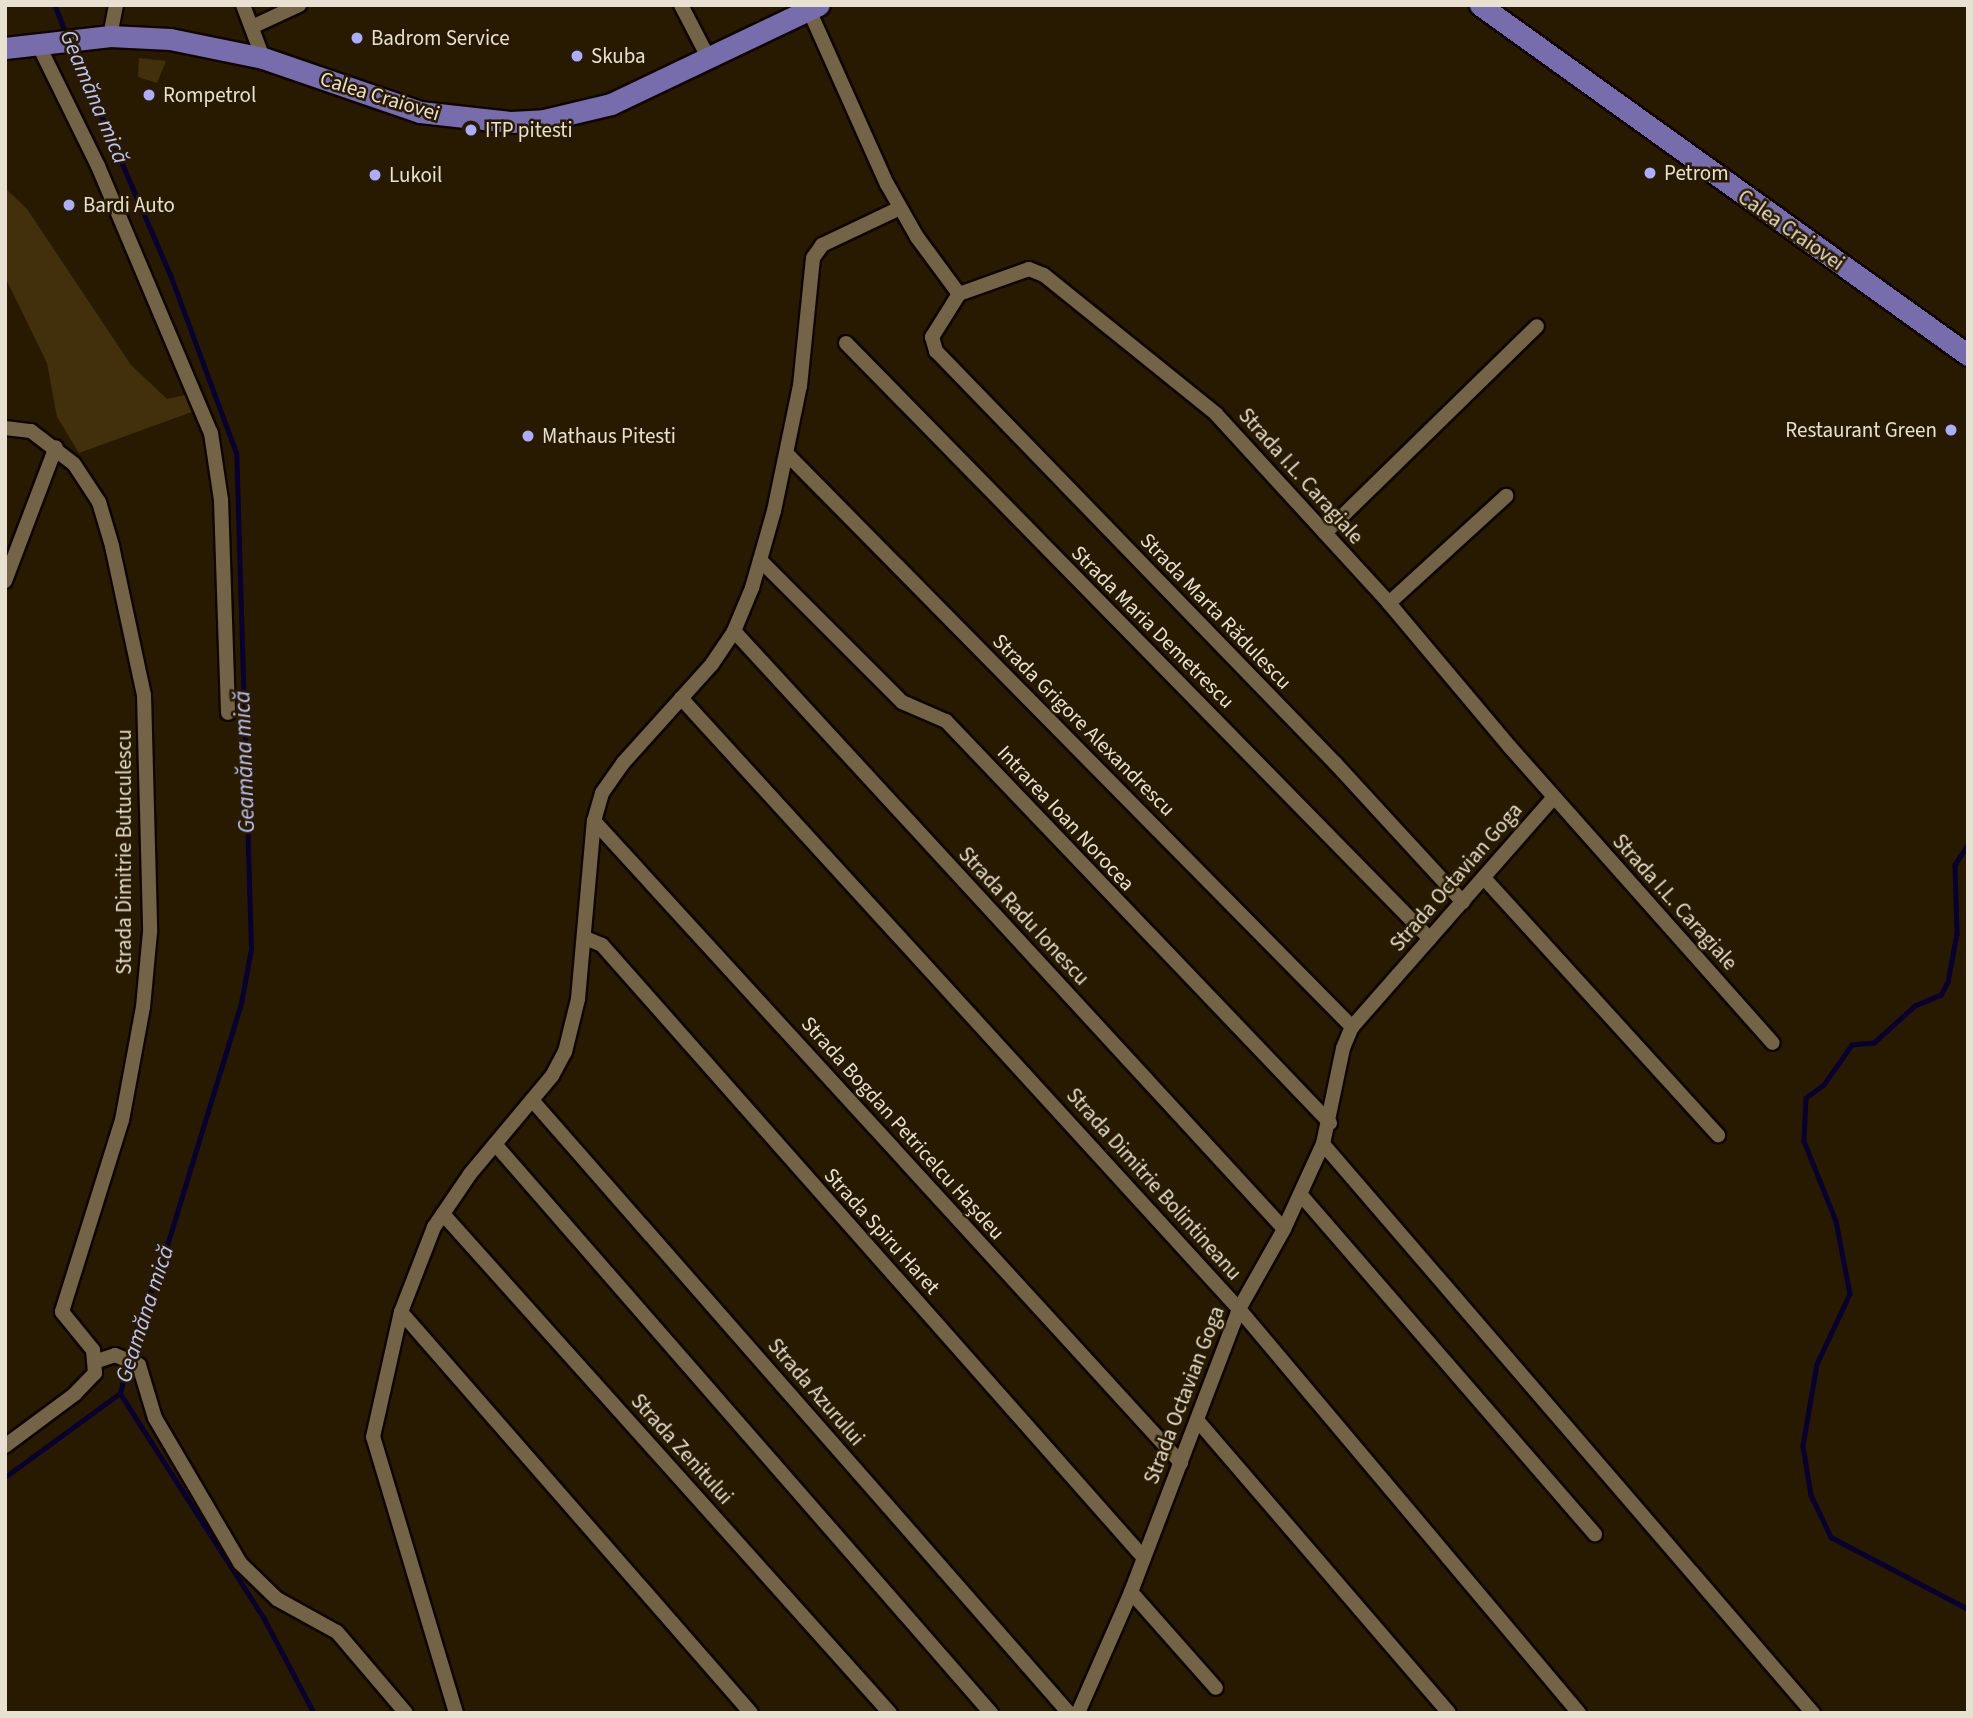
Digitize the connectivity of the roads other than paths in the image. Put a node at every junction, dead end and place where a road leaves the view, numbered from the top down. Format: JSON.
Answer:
{"nodes":[{"id":1,"x":116,"y":5,"type":"edge"},
{"id":2,"x":243,"y":5,"type":"edge"},
{"id":3,"x":299,"y":5,"type":"edge"},
{"id":4,"x":681,"y":5,"type":"edge"},
{"id":5,"x":1480,"y":5,"type":"edge"},
{"id":6,"x":814,"y":8,"type":"edge"},
{"id":7,"x":254,"y":26,"type":"junction"},
{"id":8,"x":110,"y":36,"type":"junction"},
{"id":9,"x":43,"y":41,"type":"junction"},
{"id":10,"x":5,"y":48,"type":"edge"},
{"id":11,"x":262,"y":58,"type":"junction"},
{"id":12,"x":709,"y":59,"type":"junction"},
{"id":13,"x":900,"y":208,"type":"junction"},
{"id":14,"x":959,"y":294,"type":"junction"},
{"id":15,"x":1537,"y":326,"type":"dead end"},
{"id":16,"x":846,"y":343,"type":"dead end"},
{"id":17,"x":1968,"y":355,"type":"edge"},
{"id":18,"x":5,"y":428,"type":"edge"},
{"id":19,"x":56,"y":447,"type":"junction"},
{"id":20,"x":787,"y":454,"type":"junction"},
{"id":21,"x":1506,"y":496,"type":"dead end"},
{"id":22,"x":1325,"y":533,"type":"junction"},
{"id":23,"x":760,"y":560,"type":"junction"},
{"id":24,"x":5,"y":581,"type":"edge"},
{"id":25,"x":1389,"y":603,"type":"junction"},
{"id":26,"x":734,"y":631,"type":"junction"},
{"id":27,"x":681,"y":698,"type":"junction"},
{"id":28,"x":228,"y":713,"type":"dead end"},
{"id":29,"x":1554,"y":797,"type":"junction"},
{"id":30,"x":594,"y":821,"type":"junction"},
{"id":31,"x":1484,"y":878,"type":"junction"},
{"id":32,"x":1463,"y":902,"type":"junction"},
{"id":33,"x":584,"y":938,"type":"junction"},
{"id":34,"x":1430,"y":940,"type":"junction"},
{"id":35,"x":1352,"y":1027,"type":"junction"},
{"id":36,"x":1773,"y":1044,"type":"dead end"},
{"id":37,"x":532,"y":1100,"type":"junction"},
{"id":38,"x":1329,"y":1123,"type":"junction"},
{"id":39,"x":1718,"y":1135,"type":"dead end"},
{"id":40,"x":495,"y":1143,"type":"junction"},
{"id":41,"x":1323,"y":1144,"type":"junction"},
{"id":42,"x":1301,"y":1195,"type":"junction"},
{"id":43,"x":443,"y":1214,"type":"junction"},
{"id":44,"x":1284,"y":1229,"type":"junction"},
{"id":45,"x":1239,"y":1309,"type":"junction"},
{"id":46,"x":401,"y":1312,"type":"junction"},
{"id":47,"x":97,"y":1361,"type":"junction"},
{"id":48,"x":1197,"y":1420,"type":"junction"},
{"id":49,"x":5,"y":1446,"type":"edge"},
{"id":50,"x":1181,"y":1463,"type":"junction"},
{"id":51,"x":1595,"y":1535,"type":"dead end"},
{"id":52,"x":1144,"y":1558,"type":"junction"},
{"id":53,"x":1131,"y":1592,"type":"junction"},
{"id":54,"x":1216,"y":1688,"type":"dead end"},
{"id":55,"x":1084,"y":1709,"type":"edge"},
{"id":56,"x":406,"y":1713,"type":"edge"},
{"id":57,"x":457,"y":1713,"type":"edge"},
{"id":58,"x":751,"y":1713,"type":"edge"},
{"id":59,"x":890,"y":1713,"type":"edge"},
{"id":60,"x":991,"y":1713,"type":"edge"},
{"id":61,"x":1069,"y":1713,"type":"edge"},
{"id":62,"x":1450,"y":1713,"type":"edge"},
{"id":63,"x":1579,"y":1713,"type":"edge"},
{"id":64,"x":1813,"y":1713,"type":"edge"}],
"edges":[{"from":1,"to":8,"type":"street"},
{"from":2,"to":7,"type":"street"},
{"from":3,"to":7,"type":"street"},
{"from":4,"to":12,"type":"street"},
{"from":5,"to":17,"type":"main road","name":"Calea Craiovei"},
{"from":6,"to":12,"type":"main road","name":"Calea Craiovei"},
{"from":6,"to":13,"type":"street"},
{"from":7,"to":11,"type":"street"},
{"from":8,"to":9,"type":"main road","name":"Calea Craiovei"},
{"from":8,"to":11,"type":"main road","name":"Calea Craiovei"},
{"from":9,"to":10,"type":"main road","name":"Calea Craiovei"},
{"from":9,"to":28,"type":"street"},
{"from":11,"to":12,"type":"main road","name":"Calea Craiovei"},
{"from":13,"to":14,"type":"street"},
{"from":13,"to":20,"type":"street"},
{"from":14,"to":22,"type":"street","name":"Strada I.L. Caragiale"},
{"from":14,"to":32,"type":"street","name":"Strada Marta Rădulescu"},
{"from":15,"to":22,"type":"street"},
{"from":16,"to":34,"type":"street","name":"Strada Maria Demetrescu"},
{"from":18,"to":19,"type":"street","name":"Strada Dimitrie Butuculescu"},
{"from":19,"to":24,"type":"street"},
{"from":19,"to":47,"type":"street","name":"Strada Dimitrie Butuculescu"},
{"from":20,"to":23,"type":"street"},
{"from":20,"to":35,"type":"street","name":"Strada Grigore Alexandrescu"},
{"from":21,"to":25,"type":"street"},
{"from":22,"to":25,"type":"street","name":"Strada I.L. Caragiale"},
{"from":23,"to":26,"type":"street"},
{"from":23,"to":38,"type":"street","name":"Intrarea Ioan Norocea"},
{"from":25,"to":29,"type":"street","name":"Strada I.L. Caragiale"},
{"from":26,"to":27,"type":"street"},
{"from":26,"to":44,"type":"street","name":"Strada Radu Ionescu"},
{"from":27,"to":30,"type":"street"},
{"from":27,"to":45,"type":"street","name":"Strada Dimitrie Bolintineanu"},
{"from":29,"to":31,"type":"street","name":"Strada Octavian Goga"},
{"from":29,"to":36,"type":"street","name":"Strada I.L. Caragiale"},
{"from":30,"to":33,"type":"street"},
{"from":30,"to":50,"type":"street","name":"Strada Bogdan Petricelcu Hașdeu"},
{"from":31,"to":32,"type":"street","name":"Strada Octavian Goga"},
{"from":31,"to":39,"type":"street"},
{"from":32,"to":34,"type":"street","name":"Strada Octavian Goga"},
{"from":33,"to":37,"type":"street"},
{"from":33,"to":52,"type":"street","name":"Strada Spiru Haret"},
{"from":34,"to":35,"type":"street","name":"Strada Octavian Goga"},
{"from":35,"to":38,"type":"street","name":"Strada Octavian Goga"},
{"from":37,"to":40,"type":"street"},
{"from":37,"to":61,"type":"street","name":"Strada Azurului"},
{"from":38,"to":41,"type":"street","name":"Strada Octavian Goga"},
{"from":40,"to":43,"type":"street"},
{"from":40,"to":60,"type":"street"},
{"from":41,"to":42,"type":"street","name":"Strada Octavian Goga"},
{"from":41,"to":64,"type":"street"},
{"from":42,"to":44,"type":"street","name":"Strada Octavian Goga"},
{"from":42,"to":51,"type":"street"},
{"from":43,"to":46,"type":"street"},
{"from":43,"to":59,"type":"street","name":"Strada Zenitului"},
{"from":44,"to":45,"type":"street","name":"Strada Octavian Goga"},
{"from":45,"to":48,"type":"street","name":"Strada Octavian Goga"},
{"from":45,"to":63,"type":"street","name":"Strada Dimitrie Bolintineanu"},
{"from":46,"to":57,"type":"street"},
{"from":46,"to":58,"type":"street"},
{"from":47,"to":49,"type":"street"},
{"from":47,"to":56,"type":"street"},
{"from":48,"to":50,"type":"street","name":"Strada Octavian Goga"},
{"from":48,"to":62,"type":"street"},
{"from":50,"to":52,"type":"street","name":"Strada Octavian Goga"},
{"from":52,"to":53,"type":"street","name":"Strada Octavian Goga"},
{"from":53,"to":54,"type":"street"},
{"from":53,"to":55,"type":"street","name":"Strada Octavian Goga"}]}
